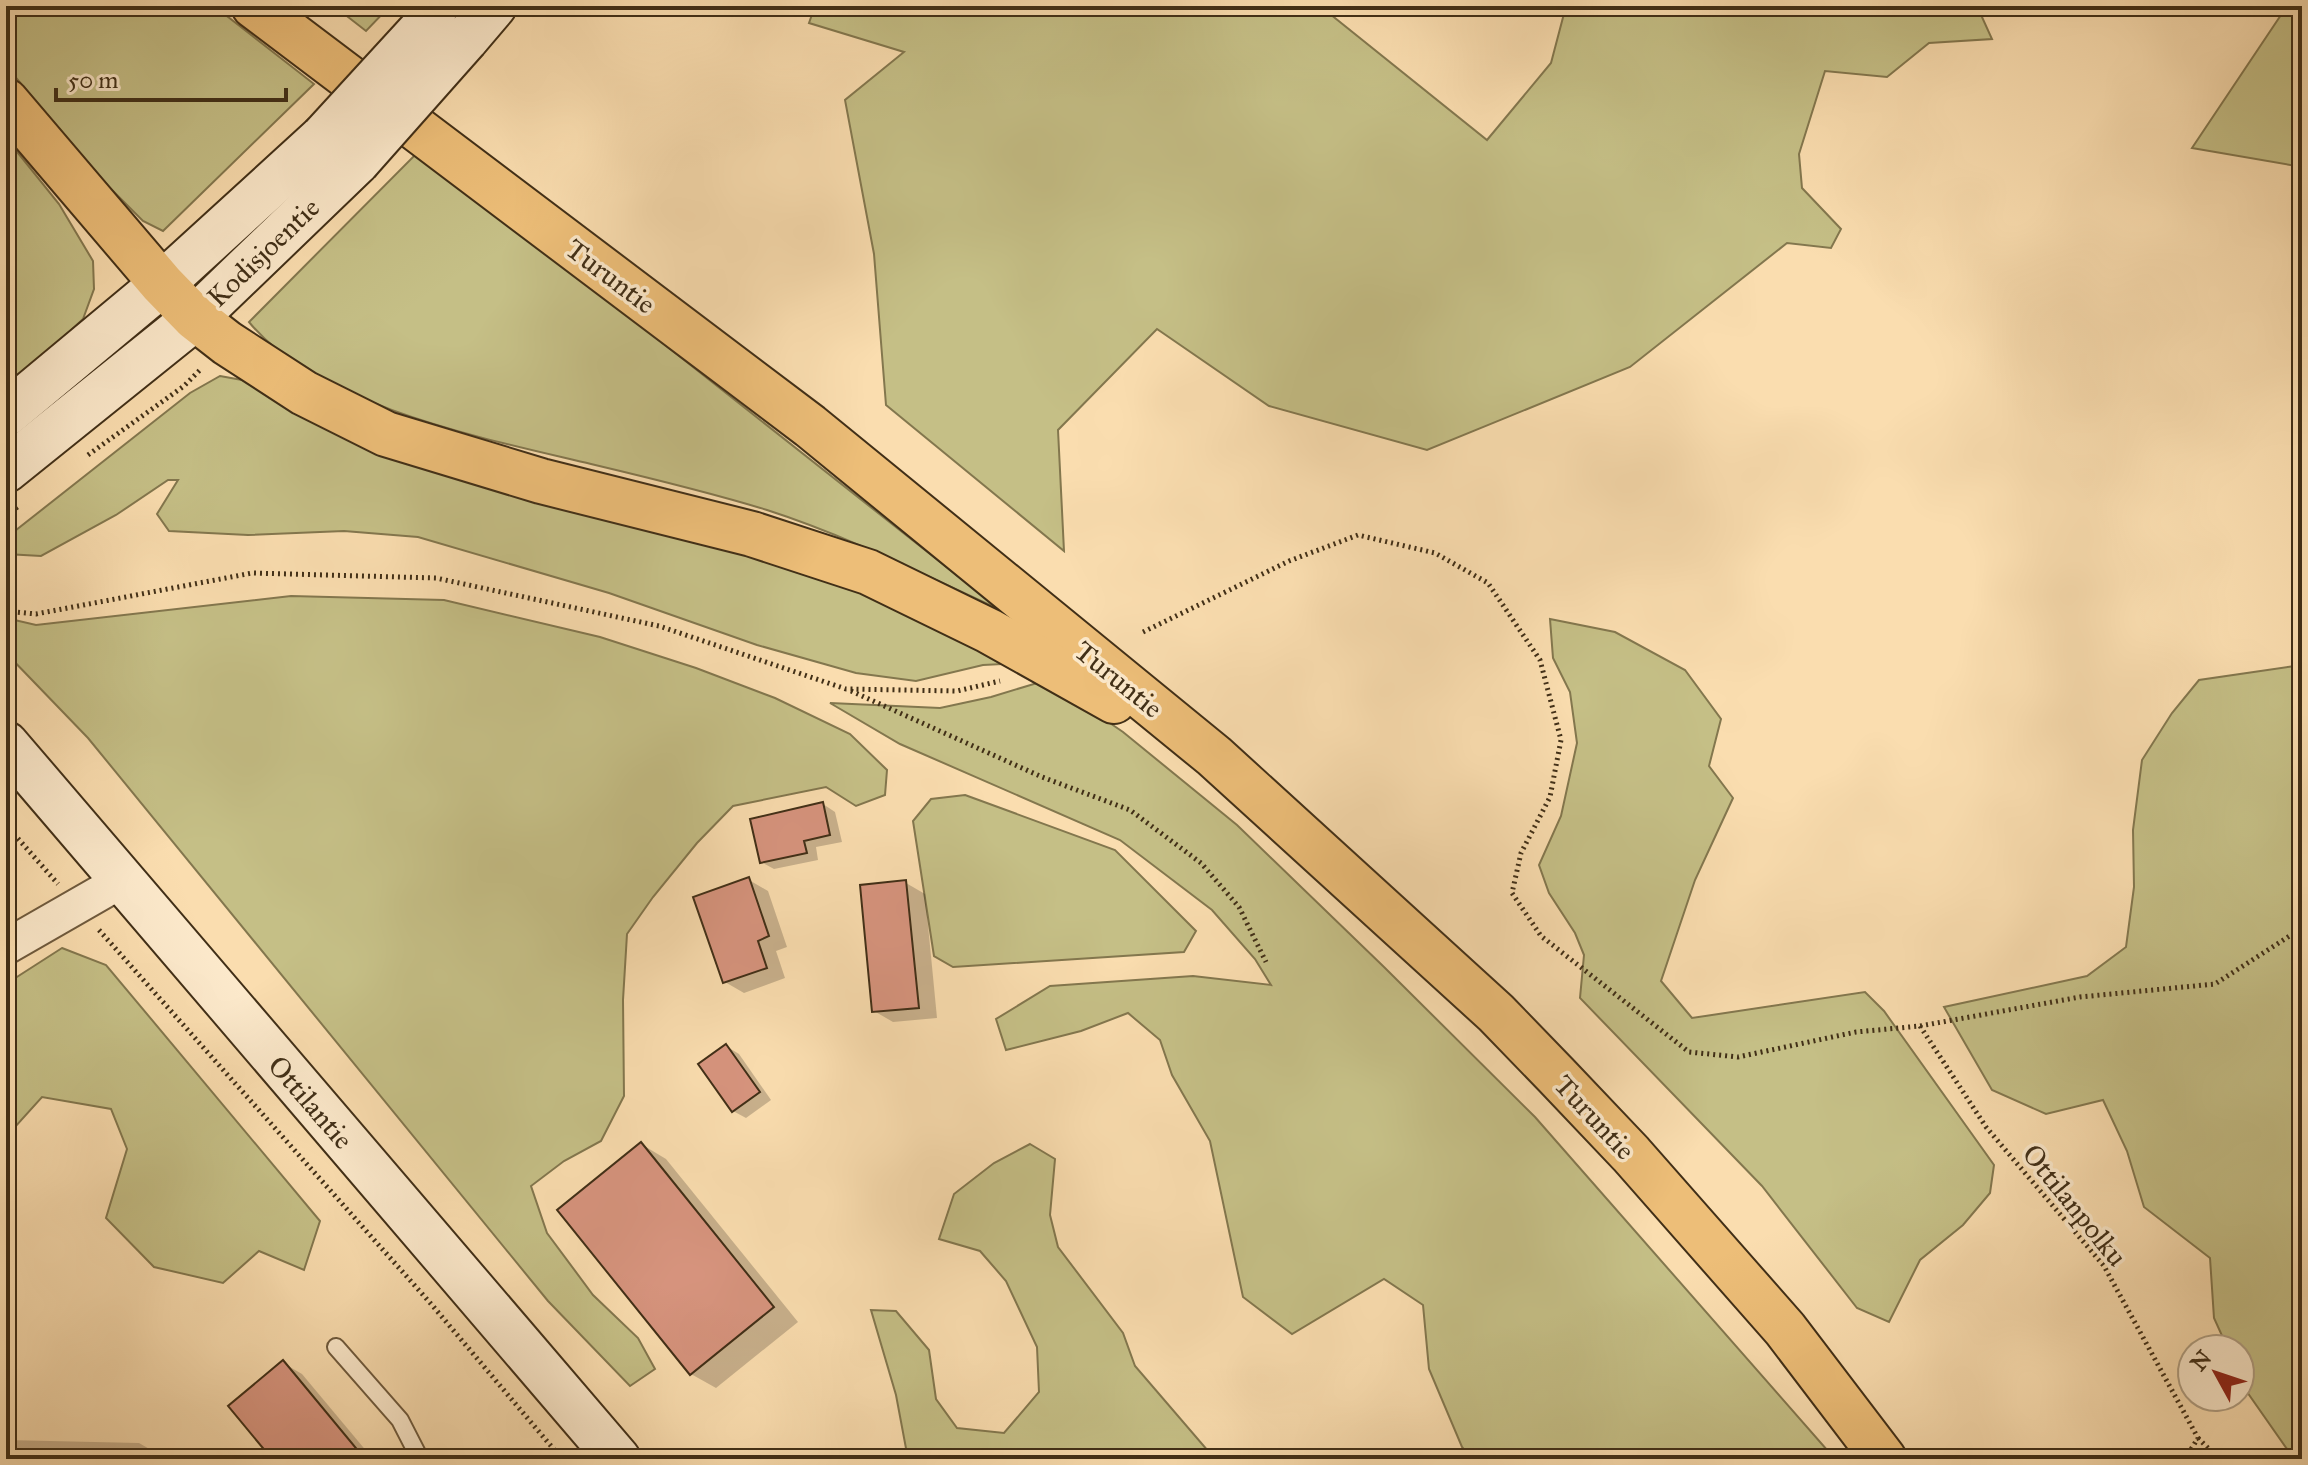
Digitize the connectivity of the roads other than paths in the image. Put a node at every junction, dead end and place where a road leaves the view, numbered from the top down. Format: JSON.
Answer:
{"nodes":[{"id":1,"x":254,"y":6,"type":"edge"},
{"id":2,"x":289,"y":6,"type":"edge"},
{"id":3,"x":494,"y":6,"type":"edge"},
{"id":4,"x":447,"y":21,"type":"edge"},
{"id":5,"x":333,"y":65,"type":"junction"},
{"id":6,"x":6,"y":101,"type":"edge"},
{"id":7,"x":340,"y":149,"type":"junction"},
{"id":8,"x":162,"y":284,"type":"junction"},
{"id":9,"x":211,"y":330,"type":"junction"},
{"id":10,"x":6,"y":414,"type":"edge"},
{"id":11,"x":13,"y":488,"type":"edge"},
{"id":12,"x":6,"y":744,"type":"edge"},
{"id":13,"x":1214,"y":756,"type":"junction"},
{"id":14,"x":121,"y":881,"type":"junction"},
{"id":15,"x":6,"y":947,"type":"edge"},
{"id":16,"x":336,"y":1347,"type":"dead end"},
{"id":17,"x":413,"y":1456,"type":"edge"},
{"id":18,"x":618,"y":1459,"type":"edge"},
{"id":19,"x":1884,"y":1459,"type":"edge"}],
"edges":[{"from":1,"to":5,"type":"highway","name":"Turuntie"},
{"from":2,"to":5,"type":"highway"},
{"from":3,"to":4,"type":"main road","name":"Kodisjoentie"},
{"from":4,"to":7,"type":"main road","name":"Kodisjoentie","bridge":true},
{"from":5,"to":13,"type":"highway","name":"Turuntie"},
{"from":6,"to":8,"type":"highway"},
{"from":7,"to":8,"type":"main road","name":"Kodisjoentie"},
{"from":7,"to":9,"type":"main road","name":"Kodisjoentie"},
{"from":8,"to":9,"type":"highway"},
{"from":8,"to":10,"type":"main road","name":"Kodisjoentie"},
{"from":9,"to":11,"type":"main road","name":"Kodisjoentie"},
{"from":9,"to":13,"type":"highway"},
{"from":12,"to":14,"type":"main road","name":"Ottilantie"},
{"from":13,"to":19,"type":"highway","name":"Turuntie"},
{"from":14,"to":15,"type":"street"},
{"from":14,"to":18,"type":"main road","name":"Ottilantie"},
{"from":16,"to":17,"type":"lane"}]}
